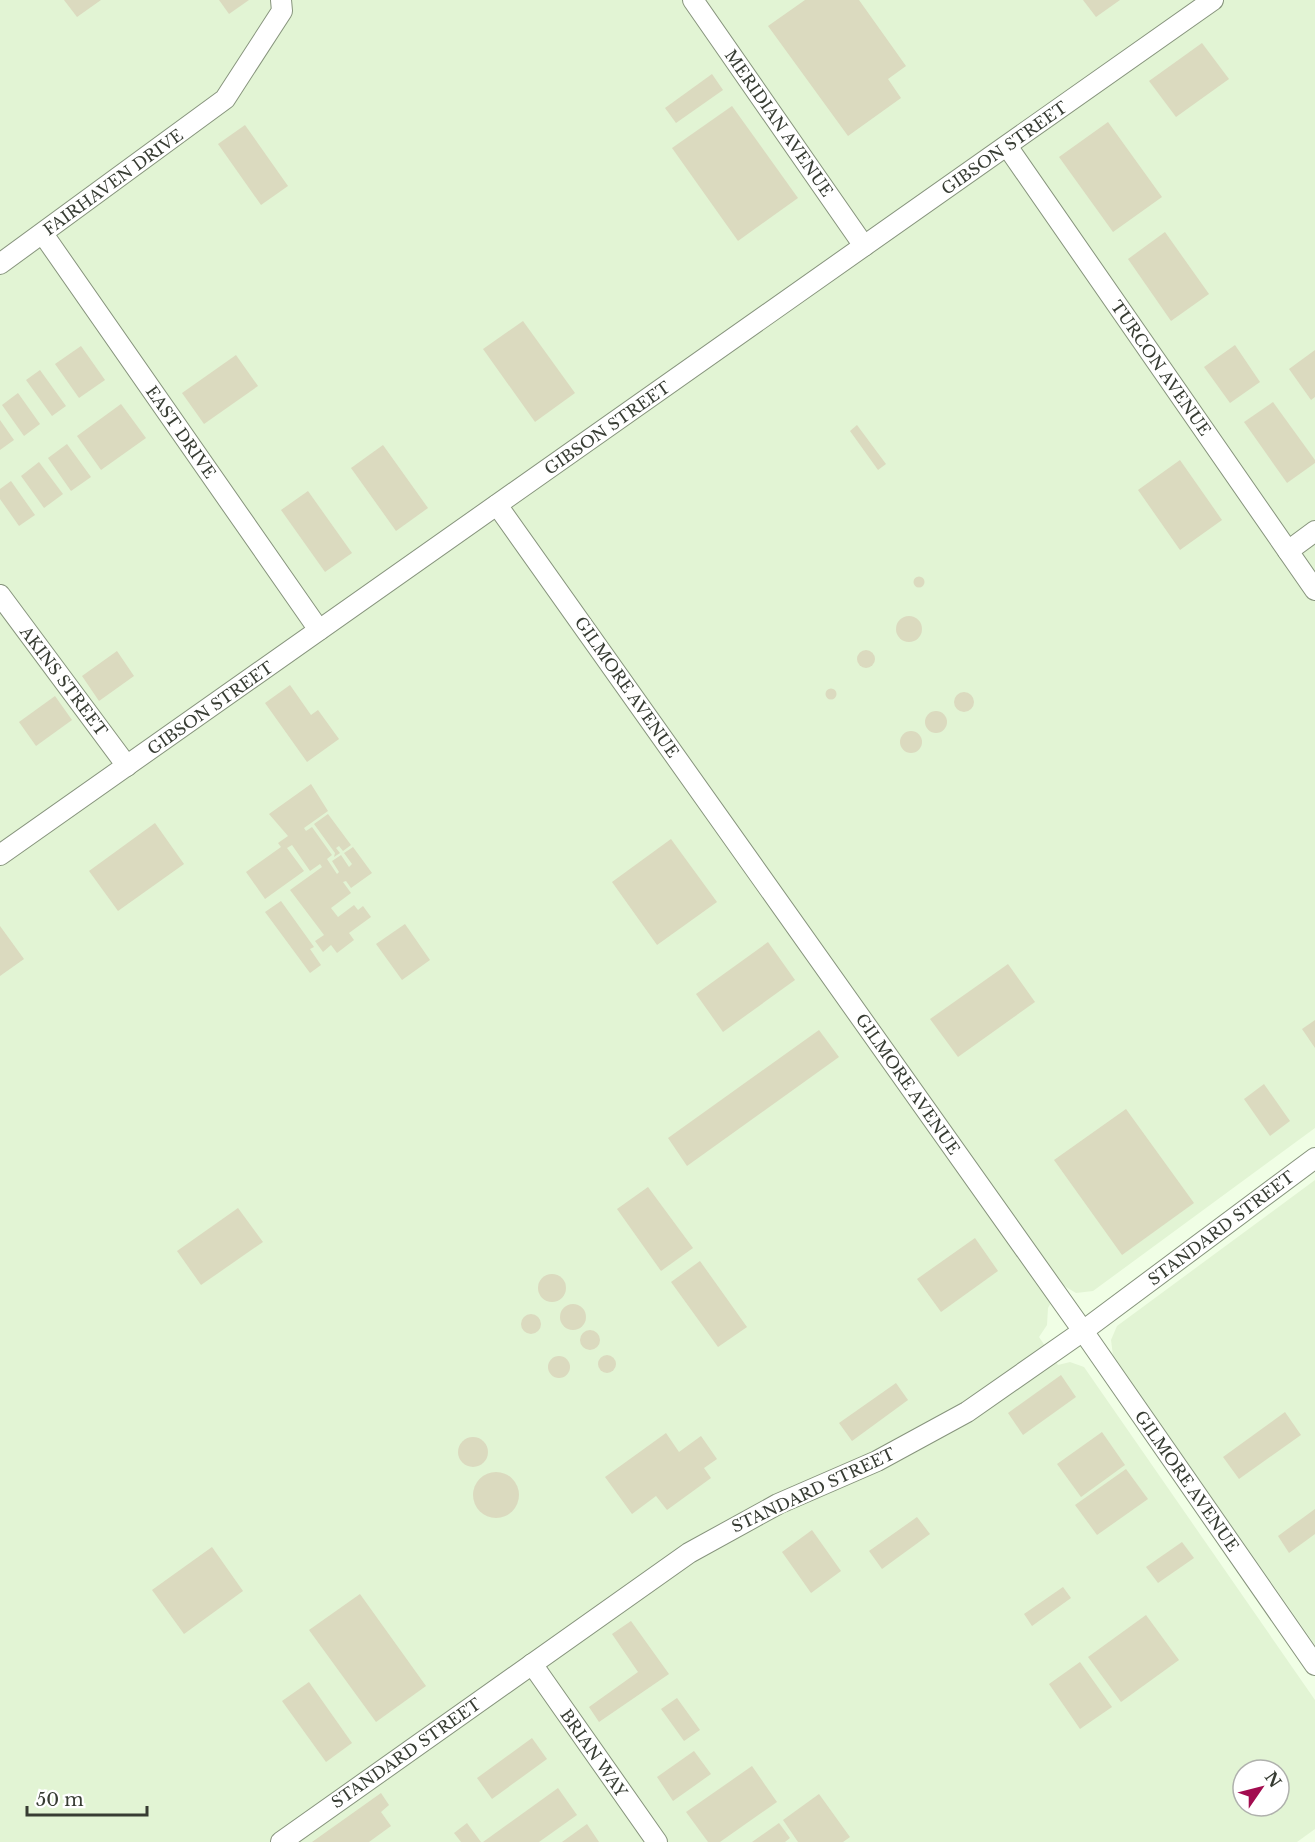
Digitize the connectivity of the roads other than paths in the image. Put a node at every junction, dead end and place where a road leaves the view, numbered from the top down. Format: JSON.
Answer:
{"nodes":[{"id":1,"x":281,"y":0,"type":"edge"},
{"id":2,"x":693,"y":0,"type":"edge"},
{"id":3,"x":1213,"y":0,"type":"edge"},
{"id":4,"x":1006,"y":146,"type":"junction"},
{"id":5,"x":43,"y":234,"type":"junction"},
{"id":6,"x":864,"y":246,"type":"junction"},
{"id":7,"x":0,"y":264,"type":"edge"},
{"id":8,"x":497,"y":505,"type":"junction"},
{"id":9,"x":1315,"y":531,"type":"edge"},
{"id":10,"x":1287,"y":550,"type":"junction"},
{"id":11,"x":1315,"y":590,"type":"edge"},
{"id":12,"x":0,"y":595,"type":"edge"},
{"id":13,"x":319,"y":630,"type":"junction"},
{"id":14,"x":127,"y":766,"type":"junction"},
{"id":15,"x":0,"y":855,"type":"edge"},
{"id":16,"x":1315,"y":1158,"type":"edge"},
{"id":17,"x":1083,"y":1330,"type":"junction"},
{"id":18,"x":532,"y":1664,"type":"junction"},
{"id":19,"x":1315,"y":1665,"type":"edge"},
{"id":20,"x":281,"y":1842,"type":"edge"},
{"id":21,"x":657,"y":1842,"type":"edge"}],
"edges":[{"from":1,"to":5,"type":"street","name":"FAIRHAVEN DRIVE"},
{"from":2,"to":6,"type":"street","name":"MERIDIAN AVENUE"},
{"from":3,"to":4,"type":"street","name":"GIBSON STREET"},
{"from":4,"to":6,"type":"street","name":"GIBSON STREET"},
{"from":4,"to":10,"type":"street","name":"TURCON AVENUE"},
{"from":5,"to":7,"type":"street","name":"FAIRHAVEN DRIVE"},
{"from":5,"to":13,"type":"street","name":"EAST DRIVE"},
{"from":6,"to":8,"type":"street","name":"GIBSON STREET"},
{"from":8,"to":13,"type":"street","name":"GIBSON STREET"},
{"from":8,"to":17,"type":"street","name":"GILMORE AVENUE"},
{"from":9,"to":10,"type":"street"},
{"from":10,"to":11,"type":"street","name":"TURCON AVENUE"},
{"from":12,"to":14,"type":"street","name":"AKINS STREET"},
{"from":13,"to":14,"type":"street","name":"GIBSON STREET"},
{"from":14,"to":15,"type":"street","name":"GIBSON STREET"},
{"from":16,"to":17,"type":"street","name":"STANDARD STREET"},
{"from":17,"to":18,"type":"street","name":"STANDARD STREET"},
{"from":17,"to":19,"type":"street","name":"GILMORE AVENUE"},
{"from":18,"to":20,"type":"street","name":"STANDARD STREET"},
{"from":18,"to":21,"type":"street","name":"BRIAN WAY"}]}
